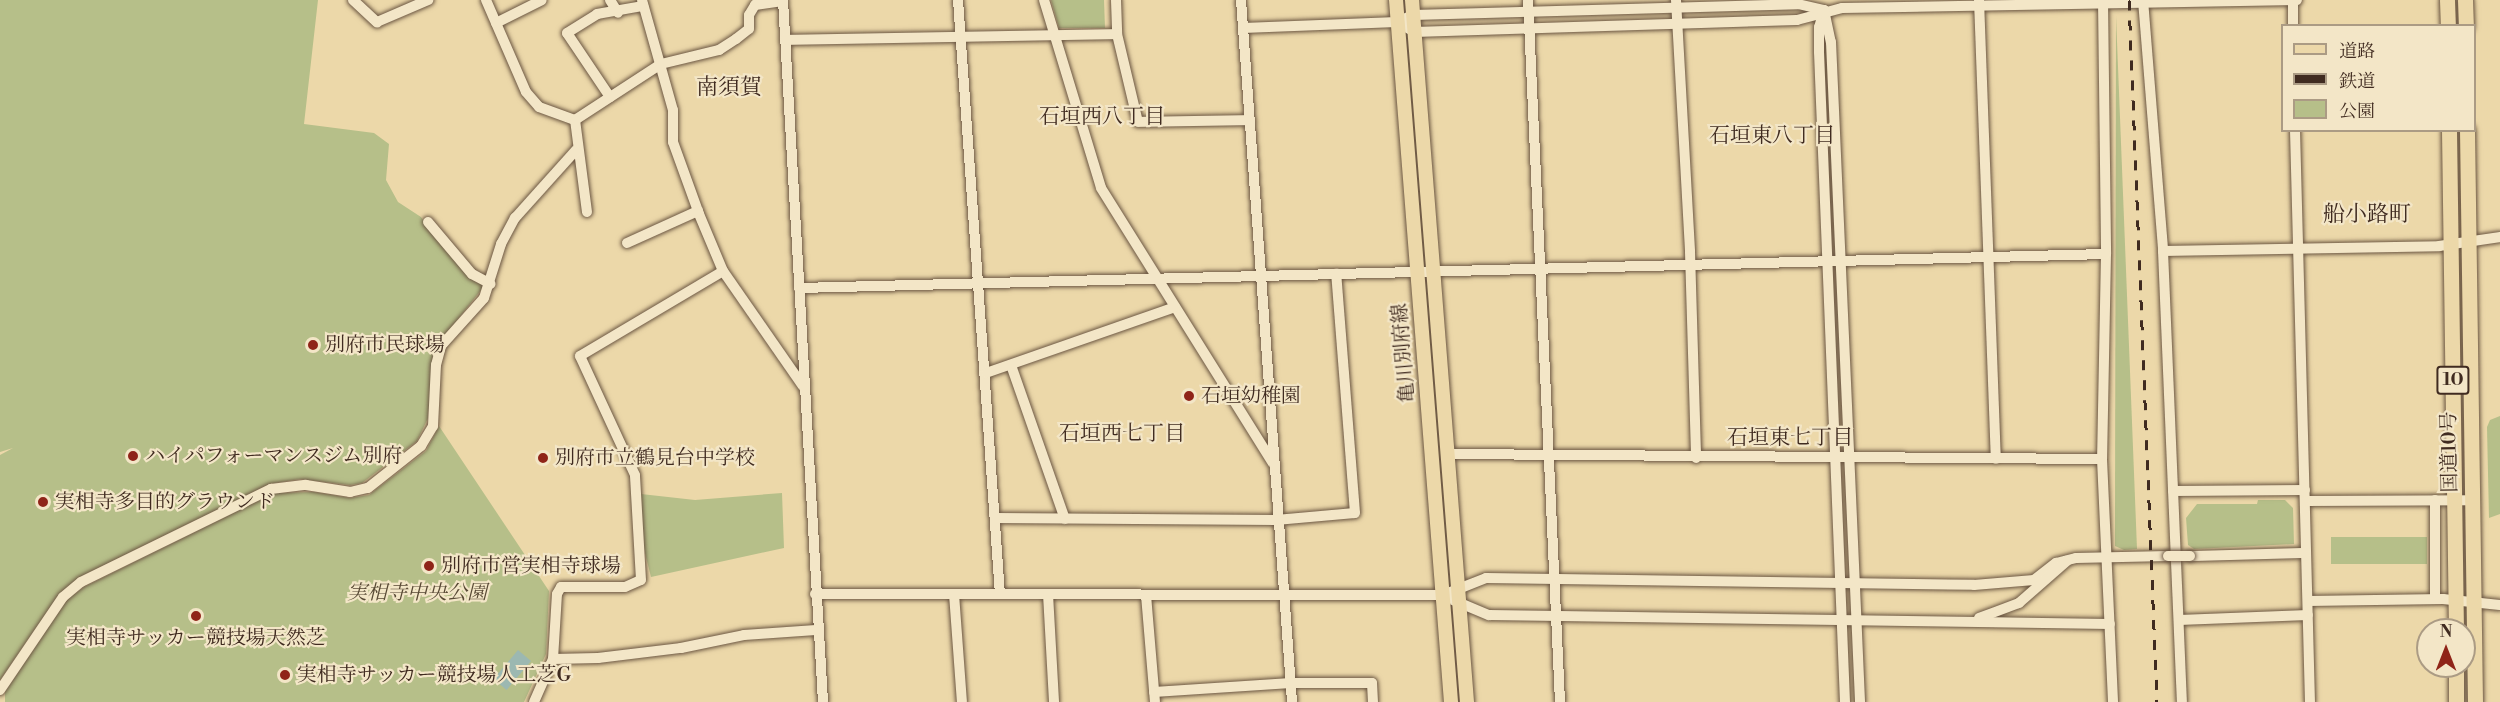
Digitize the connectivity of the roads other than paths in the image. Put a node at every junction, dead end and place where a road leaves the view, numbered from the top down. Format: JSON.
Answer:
{"nodes":[{"id":1,"x":353,"y":0,"type":"edge"},
{"id":2,"x":428,"y":0,"type":"edge"},
{"id":3,"x":486,"y":0,"type":"edge"},
{"id":4,"x":542,"y":0,"type":"edge"},
{"id":5,"x":610,"y":0,"type":"edge"},
{"id":6,"x":958,"y":0,"type":"edge"},
{"id":7,"x":1044,"y":0,"type":"edge"},
{"id":8,"x":1116,"y":0,"type":"edge"},
{"id":9,"x":1241,"y":0,"type":"edge"},
{"id":10,"x":1396,"y":0,"type":"edge"},
{"id":11,"x":1412,"y":0,"type":"edge"},
{"id":12,"x":1528,"y":0,"type":"edge"},
{"id":13,"x":2294,"y":0,"type":"edge"},
{"id":14,"x":2447,"y":0,"type":"edge"},
{"id":15,"x":2465,"y":0,"type":"edge"},
{"id":16,"x":783,"y":1,"type":"edge"},
{"id":17,"x":2143,"y":2,"type":"edge"},
{"id":18,"x":642,"y":3,"type":"edge"},
{"id":19,"x":2103,"y":3,"type":"edge"},
{"id":20,"x":1676,"y":4,"type":"edge"},
{"id":21,"x":1907,"y":4,"type":"edge"},
{"id":22,"x":1979,"y":4,"type":"edge"},
{"id":23,"x":1824,"y":10,"type":"junction"},
{"id":24,"x":1528,"y":12,"type":"junction"},
{"id":25,"x":618,"y":13,"type":"junction"},
{"id":26,"x":1413,"y":15,"type":"junction"},
{"id":27,"x":1397,"y":22,"type":"junction"},
{"id":28,"x":496,"y":23,"type":"junction"},
{"id":29,"x":1677,"y":24,"type":"junction"},
{"id":30,"x":2293,"y":24,"type":"edge"},
{"id":31,"x":2448,"y":24,"type":"edge"},
{"id":32,"x":2466,"y":24,"type":"edge"},
{"id":33,"x":1243,"y":28,"type":"junction"},
{"id":34,"x":1529,"y":28,"type":"junction"},
{"id":35,"x":1414,"y":32,"type":"junction"},
{"id":36,"x":1117,"y":34,"type":"junction"},
{"id":37,"x":1056,"y":35,"type":"junction"},
{"id":38,"x":961,"y":37,"type":"junction"},
{"id":39,"x":785,"y":40,"type":"junction"},
{"id":40,"x":661,"y":64,"type":"junction"},
{"id":41,"x":610,"y":97,"type":"junction"},
{"id":42,"x":574,"y":120,"type":"junction"},
{"id":43,"x":1250,"y":120,"type":"junction"},
{"id":44,"x":2295,"y":132,"type":"edge"},
{"id":45,"x":2449,"y":132,"type":"edge"},
{"id":46,"x":2467,"y":132,"type":"edge"},
{"id":47,"x":576,"y":150,"type":"junction"},
{"id":48,"x":698,"y":211,"type":"junction"},
{"id":49,"x":587,"y":212,"type":"dead end"},
{"id":50,"x":428,"y":222,"type":"dead end"},
{"id":51,"x":2500,"y":237,"type":"edge"},
{"id":52,"x":2469,"y":240,"type":"junction"},
{"id":53,"x":627,"y":243,"type":"dead end"},
{"id":54,"x":2451,"y":243,"type":"junction"},
{"id":55,"x":2298,"y":249,"type":"junction"},
{"id":56,"x":2163,"y":251,"type":"junction"},
{"id":57,"x":2106,"y":254,"type":"junction"},
{"id":58,"x":1988,"y":256,"type":"junction"},
{"id":59,"x":1826,"y":261,"type":"junction"},
{"id":60,"x":1841,"y":261,"type":"junction"},
{"id":61,"x":1689,"y":265,"type":"junction"},
{"id":62,"x":1540,"y":269,"type":"junction"},
{"id":63,"x":723,"y":271,"type":"junction"},
{"id":64,"x":1417,"y":272,"type":"junction"},
{"id":65,"x":1433,"y":272,"type":"junction"},
{"id":66,"x":1336,"y":274,"type":"junction"},
{"id":67,"x":1261,"y":276,"type":"junction"},
{"id":68,"x":1158,"y":279,"type":"junction"},
{"id":69,"x":491,"y":284,"type":"junction"},
{"id":70,"x":979,"y":285,"type":"junction"},
{"id":71,"x":799,"y":288,"type":"junction"},
{"id":72,"x":1175,"y":307,"type":"junction"},
{"id":73,"x":1011,"y":365,"type":"junction"},
{"id":74,"x":986,"y":373,"type":"junction"},
{"id":75,"x":803,"y":386,"type":"junction"},
{"id":76,"x":1448,"y":454,"type":"junction"},
{"id":77,"x":1549,"y":456,"type":"junction"},
{"id":78,"x":1696,"y":458,"type":"junction"},
{"id":79,"x":1834,"y":459,"type":"junction"},
{"id":80,"x":1849,"y":459,"type":"junction"},
{"id":81,"x":1996,"y":459,"type":"junction"},
{"id":82,"x":2102,"y":459,"type":"junction"},
{"id":83,"x":1275,"y":466,"type":"junction"},
{"id":84,"x":2174,"y":491,"type":"junction"},
{"id":85,"x":2305,"y":496,"type":"junction"},
{"id":86,"x":2435,"y":500,"type":"junction"},
{"id":87,"x":2455,"y":500,"type":"junction"},
{"id":88,"x":2472,"y":500,"type":"junction"},
{"id":89,"x":995,"y":518,"type":"junction"},
{"id":90,"x":1065,"y":519,"type":"junction"},
{"id":91,"x":1276,"y":520,"type":"junction"},
{"id":92,"x":2307,"y":553,"type":"junction"},
{"id":93,"x":2106,"y":557,"type":"junction"},
{"id":94,"x":2068,"y":560,"type":"junction"},
{"id":95,"x":1554,"y":579,"type":"junction"},
{"id":96,"x":1840,"y":581,"type":"junction"},
{"id":97,"x":1855,"y":581,"type":"junction"},
{"id":98,"x":814,"y":594,"type":"junction"},
{"id":99,"x":954,"y":594,"type":"junction"},
{"id":100,"x":1000,"y":594,"type":"junction"},
{"id":101,"x":1048,"y":594,"type":"junction"},
{"id":102,"x":1146,"y":595,"type":"junction"},
{"id":103,"x":1283,"y":595,"type":"junction"},
{"id":104,"x":1443,"y":596,"type":"junction"},
{"id":105,"x":1459,"y":596,"type":"junction"},
{"id":106,"x":2435,"y":599,"type":"junction"},
{"id":107,"x":2308,"y":601,"type":"junction"},
{"id":108,"x":2456,"y":601,"type":"junction"},
{"id":109,"x":2473,"y":603,"type":"junction"},
{"id":110,"x":2500,"y":605,"type":"edge"},
{"id":111,"x":2308,"y":615,"type":"junction"},
{"id":112,"x":1556,"y":616,"type":"junction"},
{"id":113,"x":2456,"y":618,"type":"edge"},
{"id":114,"x":1842,"y":619,"type":"junction"},
{"id":115,"x":1856,"y":619,"type":"junction"},
{"id":116,"x":2179,"y":620,"type":"junction"},
{"id":117,"x":1955,"y":622,"type":"junction"},
{"id":118,"x":2110,"y":624,"type":"junction"},
{"id":119,"x":816,"y":630,"type":"junction"},
{"id":120,"x":553,"y":659,"type":"junction"},
{"id":121,"x":2456,"y":678,"type":"edge"},
{"id":122,"x":1291,"y":683,"type":"junction"},
{"id":123,"x":0,"y":690,"type":"edge"},
{"id":124,"x":1155,"y":697,"type":"edge"},
{"id":125,"x":534,"y":702,"type":"edge"},
{"id":126,"x":823,"y":702,"type":"edge"},
{"id":127,"x":962,"y":702,"type":"edge"},
{"id":128,"x":1054,"y":702,"type":"edge"},
{"id":129,"x":1292,"y":702,"type":"edge"},
{"id":130,"x":1373,"y":702,"type":"edge"},
{"id":131,"x":1451,"y":702,"type":"edge"},
{"id":132,"x":1467,"y":702,"type":"edge"},
{"id":133,"x":1560,"y":702,"type":"edge"},
{"id":134,"x":1845,"y":702,"type":"edge"},
{"id":135,"x":1860,"y":702,"type":"edge"},
{"id":136,"x":2113,"y":702,"type":"edge"},
{"id":137,"x":2182,"y":702,"type":"edge"},
{"id":138,"x":2310,"y":702,"type":"edge"},
{"id":139,"x":2457,"y":702,"type":"edge"},
{"id":140,"x":2475,"y":702,"type":"edge"}],
"edges":[{"from":1,"to":2,"type":"street"},
{"from":3,"to":28,"type":"street"},
{"from":4,"to":28,"type":"street"},
{"from":5,"to":25,"type":"street"},
{"from":6,"to":38,"type":"street"},
{"from":7,"to":37,"type":"street"},
{"from":8,"to":36,"type":"street"},
{"from":9,"to":33,"type":"street"},
{"from":10,"to":27,"type":"main road","name":"亀川別府線"},
{"from":11,"to":26,"type":"main road","name":"亀川別府線"},
{"from":12,"to":24,"type":"street"},
{"from":13,"to":17,"type":"street"},
{"from":13,"to":30,"type":"street"},
{"from":14,"to":31,"type":"highway"},
{"from":15,"to":32,"type":"highway"},
{"from":16,"to":39,"type":"street"},
{"from":16,"to":40,"type":"street"},
{"from":17,"to":19,"type":"street"},
{"from":17,"to":56,"type":"street"},
{"from":18,"to":25,"type":"street"},
{"from":18,"to":40,"type":"street"},
{"from":19,"to":22,"type":"street"},
{"from":19,"to":57,"type":"street"},
{"from":20,"to":23,"type":"street"},
{"from":20,"to":24,"type":"street"},
{"from":20,"to":29,"type":"street"},
{"from":21,"to":22,"type":"street"},
{"from":21,"to":23,"type":"street"},
{"from":22,"to":58,"type":"street"},
{"from":23,"to":29,"type":"street"},
{"from":23,"to":59,"type":"street"},
{"from":23,"to":60,"type":"street"},
{"from":24,"to":26,"type":"street"},
{"from":24,"to":34,"type":"street"},
{"from":25,"to":41,"type":"street"},
{"from":26,"to":27,"type":"street"},
{"from":26,"to":35,"type":"main road","name":"亀川別府線"},
{"from":27,"to":33,"type":"street"},
{"from":27,"to":35,"type":"street"},
{"from":27,"to":64,"type":"main road","name":"亀川別府線"},
{"from":28,"to":42,"type":"street"},
{"from":29,"to":34,"type":"street"},
{"from":29,"to":61,"type":"street"},
{"from":33,"to":43,"type":"street"},
{"from":34,"to":35,"type":"street"},
{"from":34,"to":62,"type":"street"},
{"from":35,"to":65,"type":"main road","name":"亀川別府線"},
{"from":36,"to":37,"type":"street"},
{"from":36,"to":43,"type":"street"},
{"from":37,"to":38,"type":"street"},
{"from":37,"to":68,"type":"street"},
{"from":38,"to":39,"type":"street"},
{"from":38,"to":70,"type":"street"},
{"from":39,"to":71,"type":"street"},
{"from":40,"to":41,"type":"street"},
{"from":40,"to":48,"type":"street"},
{"from":41,"to":42,"type":"street"},
{"from":42,"to":47,"type":"street"},
{"from":43,"to":67,"type":"street"},
{"from":44,"to":55,"type":"street"},
{"from":45,"to":54,"type":"highway","name":"国道10号","number":"10"},
{"from":46,"to":52,"type":"highway","name":"国道10号","number":"10"},
{"from":47,"to":49,"type":"street"},
{"from":47,"to":69,"type":"street"},
{"from":48,"to":53,"type":"street"},
{"from":48,"to":63,"type":"street"},
{"from":50,"to":69,"type":"street"},
{"from":51,"to":52,"type":"street"},
{"from":52,"to":54,"type":"street"},
{"from":52,"to":88,"type":"highway","name":"国道10号","number":"10"},
{"from":54,"to":55,"type":"street"},
{"from":54,"to":87,"type":"highway","name":"国道10号","number":"10"},
{"from":55,"to":56,"type":"street"},
{"from":55,"to":85,"type":"street"},
{"from":56,"to":84,"type":"street"},
{"from":57,"to":58,"type":"street"},
{"from":57,"to":82,"type":"street"},
{"from":58,"to":60,"type":"street"},
{"from":58,"to":81,"type":"street"},
{"from":59,"to":60,"type":"street"},
{"from":59,"to":61,"type":"street"},
{"from":59,"to":79,"type":"street"},
{"from":60,"to":80,"type":"street"},
{"from":61,"to":62,"type":"street"},
{"from":61,"to":78,"type":"street"},
{"from":62,"to":65,"type":"street"},
{"from":62,"to":77,"type":"street"},
{"from":63,"to":75,"type":"street"},
{"from":63,"to":120,"type":"street"},
{"from":64,"to":65,"type":"street"},
{"from":64,"to":66,"type":"street"},
{"from":64,"to":104,"type":"main road","name":"亀川別府線"},
{"from":65,"to":76,"type":"main road","name":"亀川別府線"},
{"from":66,"to":67,"type":"street"},
{"from":66,"to":91,"type":"street"},
{"from":67,"to":68,"type":"street"},
{"from":67,"to":83,"type":"street"},
{"from":68,"to":70,"type":"street"},
{"from":68,"to":72,"type":"street"},
{"from":69,"to":123,"type":"street"},
{"from":70,"to":71,"type":"street"},
{"from":70,"to":74,"type":"street"},
{"from":71,"to":75,"type":"street"},
{"from":72,"to":73,"type":"street"},
{"from":72,"to":83,"type":"street"},
{"from":73,"to":74,"type":"street"},
{"from":73,"to":90,"type":"street"},
{"from":74,"to":89,"type":"street"},
{"from":75,"to":98,"type":"street"},
{"from":76,"to":77,"type":"street"},
{"from":76,"to":105,"type":"main road","name":"亀川別府線"},
{"from":77,"to":78,"type":"street"},
{"from":77,"to":95,"type":"street"},
{"from":78,"to":79,"type":"street"},
{"from":79,"to":80,"type":"street"},
{"from":79,"to":96,"type":"street"},
{"from":80,"to":81,"type":"street"},
{"from":80,"to":97,"type":"street"},
{"from":81,"to":82,"type":"street"},
{"from":82,"to":93,"type":"street"},
{"from":83,"to":91,"type":"street"},
{"from":84,"to":85,"type":"street"},
{"from":84,"to":116,"type":"street"},
{"from":85,"to":86,"type":"street"},
{"from":85,"to":92,"type":"street"},
{"from":86,"to":87,"type":"street"},
{"from":86,"to":106,"type":"street"},
{"from":87,"to":88,"type":"street"},
{"from":87,"to":108,"type":"highway","name":"国道10号","number":"10"},
{"from":88,"to":109,"type":"highway","name":"国道10号","number":"10"},
{"from":89,"to":90,"type":"street"},
{"from":89,"to":100,"type":"street"},
{"from":90,"to":91,"type":"street"},
{"from":91,"to":103,"type":"street"},
{"from":92,"to":93,"type":"street","bridge":true},
{"from":92,"to":107,"type":"street"},
{"from":93,"to":94,"type":"street"},
{"from":93,"to":118,"type":"street"},
{"from":94,"to":97,"type":"street"},
{"from":94,"to":117,"type":"street"},
{"from":95,"to":96,"type":"street"},
{"from":95,"to":105,"type":"street"},
{"from":95,"to":112,"type":"street"},
{"from":96,"to":97,"type":"street"},
{"from":96,"to":114,"type":"street"},
{"from":97,"to":115,"type":"street"},
{"from":98,"to":99,"type":"street"},
{"from":98,"to":119,"type":"street"},
{"from":99,"to":100,"type":"street"},
{"from":99,"to":127,"type":"street"},
{"from":100,"to":101,"type":"street"},
{"from":101,"to":102,"type":"street"},
{"from":101,"to":128,"type":"street"},
{"from":102,"to":103,"type":"street"},
{"from":102,"to":124,"type":"street"},
{"from":103,"to":104,"type":"street"},
{"from":103,"to":122,"type":"street"},
{"from":104,"to":105,"type":"street"},
{"from":104,"to":131,"type":"main road","name":"亀川別府線"},
{"from":105,"to":112,"type":"street"},
{"from":105,"to":132,"type":"main road","name":"亀川別府線"},
{"from":106,"to":107,"type":"street"},
{"from":106,"to":108,"type":"street"},
{"from":107,"to":111,"type":"street"},
{"from":108,"to":109,"type":"street"},
{"from":108,"to":113,"type":"highway","name":"国道10号","number":"10"},
{"from":109,"to":110,"type":"street"},
{"from":109,"to":140,"type":"highway","name":"国道10号","number":"10"},
{"from":111,"to":116,"type":"street"},
{"from":111,"to":138,"type":"street"},
{"from":112,"to":114,"type":"street"},
{"from":112,"to":133,"type":"street"},
{"from":114,"to":115,"type":"street"},
{"from":114,"to":134,"type":"street"},
{"from":115,"to":117,"type":"street"},
{"from":115,"to":135,"type":"street"},
{"from":116,"to":137,"type":"street"},
{"from":117,"to":118,"type":"street"},
{"from":118,"to":136,"type":"street"},
{"from":119,"to":120,"type":"street"},
{"from":119,"to":126,"type":"street"},
{"from":120,"to":125,"type":"street"},
{"from":121,"to":139,"type":"highway"},
{"from":122,"to":124,"type":"street"},
{"from":122,"to":129,"type":"street"},
{"from":122,"to":130,"type":"street"}]}
